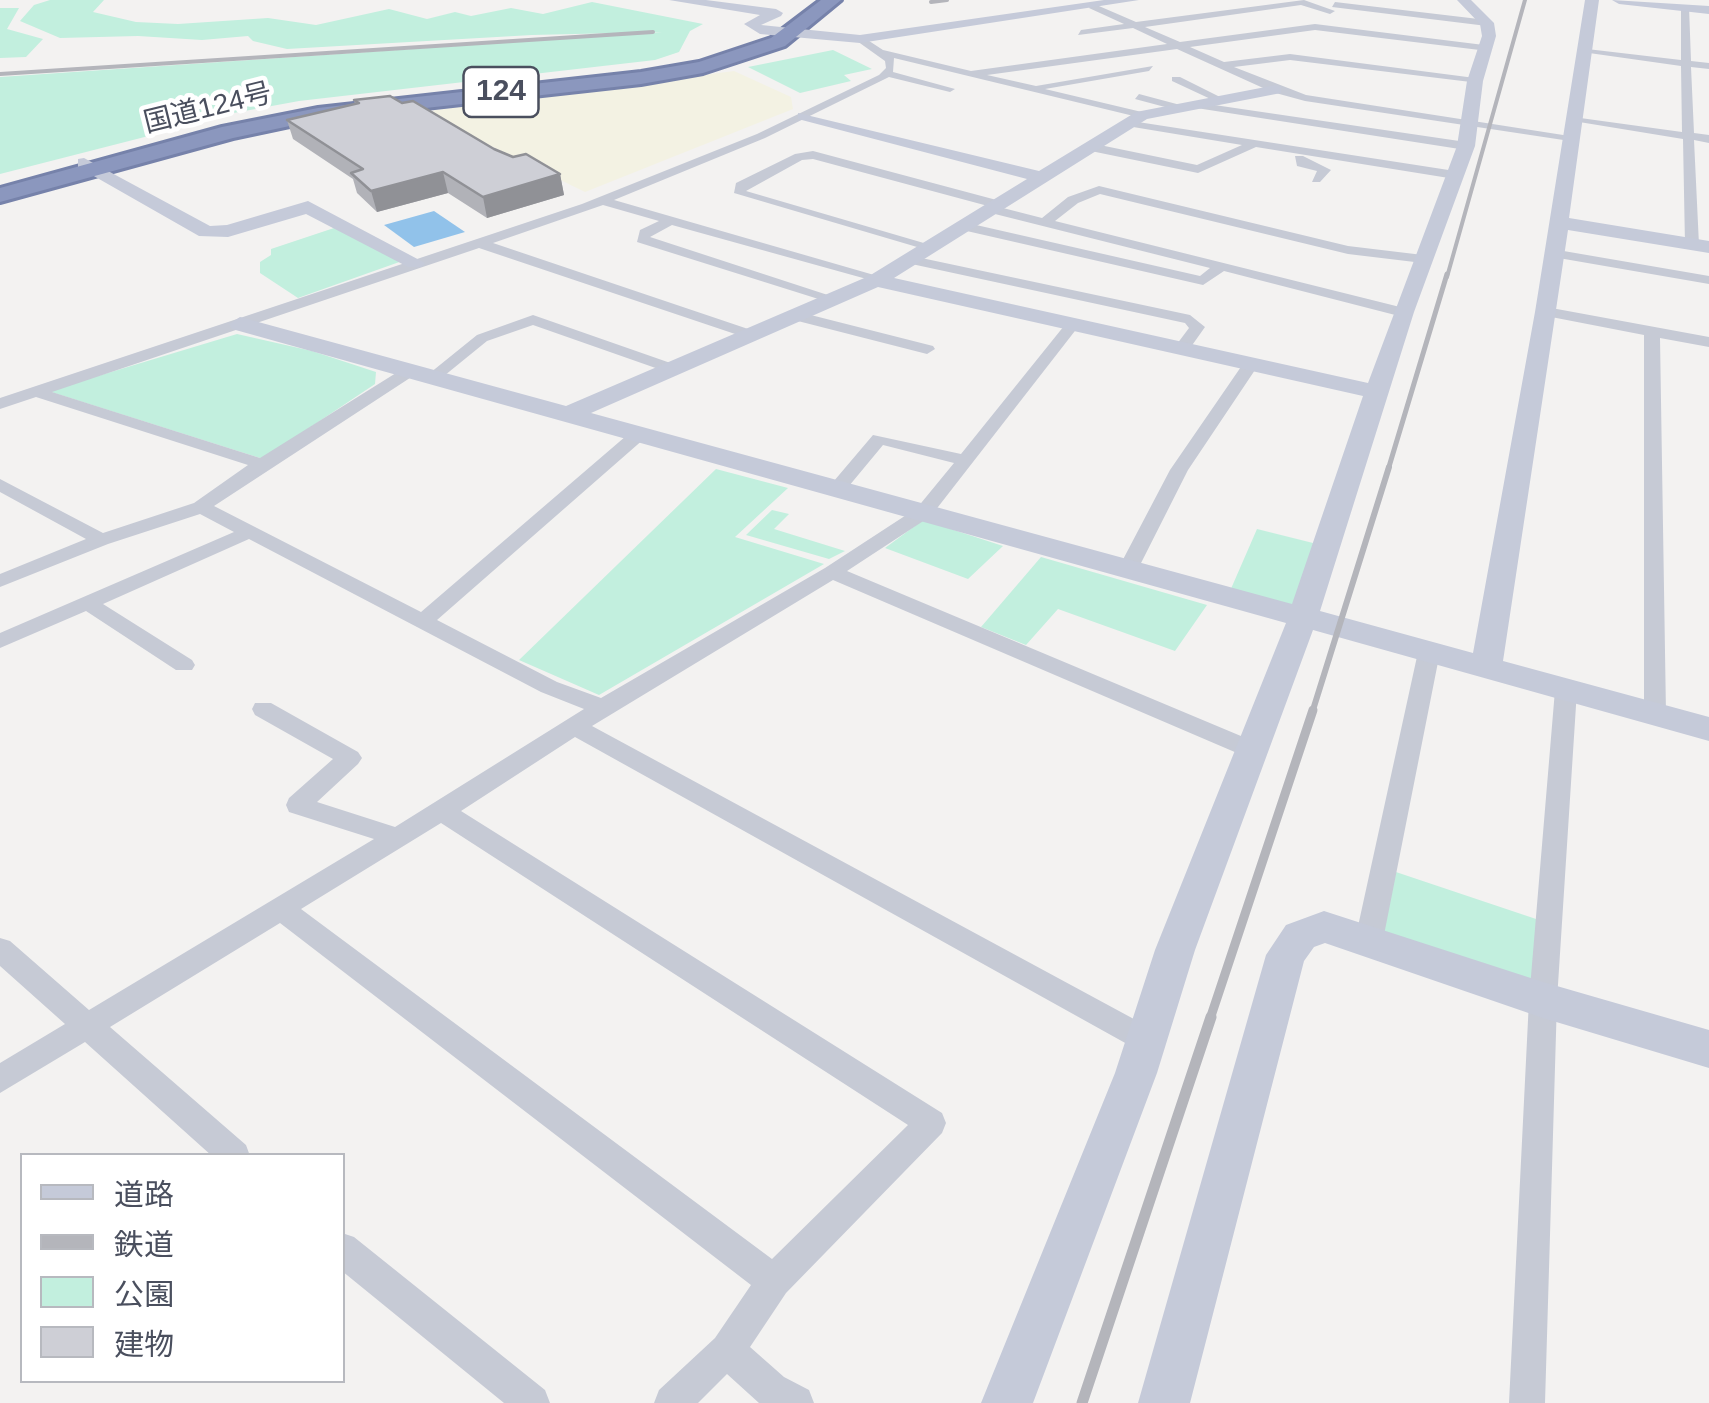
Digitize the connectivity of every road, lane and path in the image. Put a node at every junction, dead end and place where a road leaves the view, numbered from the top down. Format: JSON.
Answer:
{"nodes":[{"id":1,"x":676,"y":0,"type":"edge"},
{"id":2,"x":814,"y":0,"type":"edge"},
{"id":3,"x":832,"y":0,"type":"edge"},
{"id":4,"x":1132,"y":0,"type":"edge"},
{"id":5,"x":1367,"y":0,"type":"edge"},
{"id":6,"x":1464,"y":0,"type":"edge"},
{"id":7,"x":1592,"y":0,"type":"edge"},
{"id":8,"x":1619,"y":0,"type":"edge"},
{"id":9,"x":1092,"y":6,"type":"junction"},
{"id":10,"x":1684,"y":7,"type":"junction"},
{"id":11,"x":1332,"y":8,"type":"junction"},
{"id":12,"x":1709,"y":10,"type":"edge"},
{"id":13,"x":1488,"y":23,"type":"junction"},
{"id":14,"x":1134,"y":25,"type":"junction"},
{"id":15,"x":1315,"y":28,"type":"junction"},
{"id":16,"x":784,"y":33,"type":"junction"},
{"id":17,"x":1081,"y":33,"type":"dead end"},
{"id":18,"x":860,"y":39,"type":"junction"},
{"id":19,"x":1178,"y":45,"type":"junction"},
{"id":20,"x":1488,"y":48,"type":"junction"},
{"id":21,"x":1587,"y":52,"type":"junction"},
{"id":22,"x":884,"y":54,"type":"junction"},
{"id":23,"x":1685,"y":64,"type":"junction"},
{"id":24,"x":1222,"y":65,"type":"junction"},
{"id":25,"x":1709,"y":66,"type":"edge"},
{"id":26,"x":1149,"y":68,"type":"dead end"},
{"id":27,"x":886,"y":73,"type":"junction"},
{"id":28,"x":975,"y":73,"type":"junction"},
{"id":29,"x":1176,"y":79,"type":"dead end"},
{"id":30,"x":1474,"y":81,"type":"junction"},
{"id":31,"x":1012,"y":82,"type":"junction"},
{"id":32,"x":1032,"y":88,"type":"junction"},
{"id":33,"x":950,"y":89,"type":"dead end"},
{"id":34,"x":1276,"y":90,"type":"junction"},
{"id":35,"x":986,"y":94,"type":"dead end"},
{"id":36,"x":1068,"y":96,"type":"junction"},
{"id":37,"x":1222,"y":100,"type":"junction"},
{"id":38,"x":1046,"y":106,"type":"dead end"},
{"id":39,"x":1187,"y":106,"type":"junction"},
{"id":40,"x":1136,"y":112,"type":"junction"},
{"id":41,"x":804,"y":116,"type":"junction"},
{"id":42,"x":1471,"y":121,"type":"junction"},
{"id":43,"x":1572,"y":128,"type":"junction"},
{"id":44,"x":1686,"y":136,"type":"junction"},
{"id":45,"x":1709,"y":139,"type":"edge"},
{"id":46,"x":1254,"y":144,"type":"junction"},
{"id":47,"x":1466,"y":146,"type":"junction"},
{"id":48,"x":1090,"y":147,"type":"junction"},
{"id":49,"x":1303,"y":152,"type":"junction"},
{"id":50,"x":712,"y":156,"type":"junction"},
{"id":51,"x":731,"y":161,"type":"dead end"},
{"id":52,"x":89,"y":165,"type":"junction"},
{"id":53,"x":750,"y":166,"type":"dead end"},
{"id":54,"x":768,"y":170,"type":"junction"},
{"id":55,"x":1455,"y":176,"type":"junction"},
{"id":56,"x":1041,"y":177,"type":"junction"},
{"id":57,"x":1316,"y":179,"type":"dead end"},
{"id":58,"x":0,"y":186,"type":"edge"},
{"id":59,"x":0,"y":194,"type":"edge"},
{"id":60,"x":602,"y":201,"type":"junction"},
{"id":61,"x":995,"y":207,"type":"junction"},
{"id":62,"x":1265,"y":210,"type":"dead end"},
{"id":63,"x":671,"y":220,"type":"junction"},
{"id":64,"x":1045,"y":222,"type":"junction"},
{"id":65,"x":1557,"y":222,"type":"junction"},
{"id":66,"x":962,"y":226,"type":"junction"},
{"id":67,"x":1249,"y":226,"type":"junction"},
{"id":68,"x":475,"y":242,"type":"junction"},
{"id":69,"x":1701,"y":246,"type":"edge"},
{"id":70,"x":1552,"y":253,"type":"junction"},
{"id":71,"x":921,"y":254,"type":"junction"},
{"id":72,"x":1423,"y":260,"type":"junction"},
{"id":73,"x":414,"y":262,"type":"junction"},
{"id":74,"x":1221,"y":266,"type":"junction"},
{"id":75,"x":876,"y":280,"type":"junction"},
{"id":76,"x":1709,"y":280,"type":"edge"},
{"id":77,"x":834,"y":299,"type":"junction"},
{"id":78,"x":1403,"y":312,"type":"junction"},
{"id":79,"x":1546,"y":312,"type":"junction"},
{"id":80,"x":795,"y":316,"type":"junction"},
{"id":81,"x":240,"y":324,"type":"junction"},
{"id":82,"x":1073,"y":324,"type":"junction"},
{"id":83,"x":1652,"y":331,"type":"junction"},
{"id":84,"x":752,"y":335,"type":"junction"},
{"id":85,"x":1709,"y":342,"type":"edge"},
{"id":86,"x":1182,"y":348,"type":"junction"},
{"id":87,"x":928,"y":350,"type":"dead end"},
{"id":88,"x":1250,"y":364,"type":"junction"},
{"id":89,"x":673,"y":369,"type":"junction"},
{"id":90,"x":422,"y":374,"type":"junction"},
{"id":91,"x":36,"y":392,"type":"junction"},
{"id":92,"x":1378,"y":392,"type":"junction"},
{"id":93,"x":0,"y":404,"type":"edge"},
{"id":94,"x":568,"y":414,"type":"junction"},
{"id":95,"x":639,"y":434,"type":"junction"},
{"id":96,"x":964,"y":460,"type":"junction"},
{"id":97,"x":262,"y":464,"type":"junction"},
{"id":98,"x":0,"y":484,"type":"edge"},
{"id":99,"x":837,"y":488,"type":"junction"},
{"id":100,"x":202,"y":508,"type":"junction"},
{"id":101,"x":924,"y":512,"type":"junction"},
{"id":102,"x":248,"y":532,"type":"junction"},
{"id":103,"x":101,"y":540,"type":"junction"},
{"id":104,"x":1128,"y":568,"type":"junction"},
{"id":105,"x":832,"y":572,"type":"junction"},
{"id":106,"x":0,"y":582,"type":"edge"},
{"id":107,"x":86,"y":603,"type":"junction"},
{"id":108,"x":1304,"y":617,"type":"junction"},
{"id":109,"x":425,"y":620,"type":"junction"},
{"id":110,"x":0,"y":640,"type":"edge"},
{"id":111,"x":1429,"y":652,"type":"junction"},
{"id":112,"x":184,"y":665,"type":"dead end"},
{"id":113,"x":1486,"y":667,"type":"junction"},
{"id":114,"x":1566,"y":690,"type":"junction"},
{"id":115,"x":604,"y":707,"type":"junction"},
{"id":116,"x":263,"y":709,"type":"dead end"},
{"id":117,"x":1654,"y":714,"type":"junction"},
{"id":118,"x":574,"y":726,"type":"junction"},
{"id":119,"x":1709,"y":729,"type":"edge"},
{"id":120,"x":1252,"y":750,"type":"junction"},
{"id":121,"x":440,"y":810,"type":"junction"},
{"id":122,"x":396,"y":837,"type":"junction"},
{"id":123,"x":280,"y":908,"type":"junction"},
{"id":124,"x":1369,"y":940,"type":"junction"},
{"id":125,"x":0,"y":949,"type":"edge"},
{"id":126,"x":1542,"y":1000,"type":"junction"},
{"id":127,"x":90,"y":1024,"type":"junction"},
{"id":128,"x":1146,"y":1040,"type":"junction"},
{"id":129,"x":1709,"y":1049,"type":"edge"},
{"id":130,"x":0,"y":1079,"type":"edge"},
{"id":131,"x":233,"y":1153,"type":"edge"},
{"id":132,"x":345,"y":1251,"type":"edge"},
{"id":133,"x":774,"y":1282,"type":"junction"},
{"id":134,"x":727,"y":1350,"type":"junction"},
{"id":135,"x":532,"y":1403,"type":"edge"},
{"id":136,"x":672,"y":1403,"type":"edge"},
{"id":137,"x":796,"y":1403,"type":"edge"},
{"id":138,"x":1007,"y":1403,"type":"edge"},
{"id":139,"x":1164,"y":1403,"type":"edge"},
{"id":140,"x":1526,"y":1403,"type":"edge"}],
"edges":[{"from":1,"to":16,"type":"street"},
{"from":2,"to":16,"type":"highway","name":"国道124号","number":"124"},
{"from":3,"to":16,"type":"highway","name":"国道124号","number":"124"},
{"from":4,"to":9,"type":"street"},
{"from":5,"to":11,"type":"street"},
{"from":6,"to":13,"type":"street"},
{"from":7,"to":21,"type":"street"},
{"from":8,"to":10,"type":"street"},
{"from":9,"to":14,"type":"street"},
{"from":9,"to":18,"type":"street"},
{"from":10,"to":12,"type":"street"},
{"from":10,"to":23,"type":"street"},
{"from":11,"to":13,"type":"street"},
{"from":11,"to":14,"type":"street"},
{"from":11,"to":15,"type":"street"},
{"from":13,"to":20,"type":"street"},
{"from":14,"to":17,"type":"street"},
{"from":14,"to":19,"type":"street"},
{"from":15,"to":19,"type":"street"},
{"from":15,"to":20,"type":"street"},
{"from":16,"to":18,"type":"street"},
{"from":16,"to":52,"type":"highway","name":"国道124号","number":"124"},
{"from":18,"to":22,"type":"street"},
{"from":19,"to":24,"type":"street"},
{"from":19,"to":28,"type":"street"},
{"from":20,"to":30,"type":"street"},
{"from":21,"to":23,"type":"street"},
{"from":21,"to":43,"type":"street"},
{"from":22,"to":27,"type":"street"},
{"from":22,"to":28,"type":"street"},
{"from":23,"to":25,"type":"street"},
{"from":23,"to":44,"type":"street"},
{"from":24,"to":30,"type":"street"},
{"from":24,"to":34,"type":"street"},
{"from":26,"to":32,"type":"street"},
{"from":27,"to":33,"type":"street"},
{"from":27,"to":41,"type":"street"},
{"from":28,"to":31,"type":"street"},
{"from":29,"to":37,"type":"street"},
{"from":30,"to":42,"type":"street"},
{"from":31,"to":32,"type":"street"},
{"from":31,"to":35,"type":"street"},
{"from":32,"to":36,"type":"street"},
{"from":34,"to":37,"type":"street"},
{"from":34,"to":42,"type":"street"},
{"from":36,"to":38,"type":"street"},
{"from":36,"to":40,"type":"street"},
{"from":37,"to":39,"type":"street"},
{"from":39,"to":40,"type":"street"},
{"from":39,"to":47,"type":"street"},
{"from":40,"to":46,"type":"street"},
{"from":40,"to":48,"type":"street"},
{"from":41,"to":50,"type":"street"},
{"from":41,"to":56,"type":"street"},
{"from":42,"to":43,"type":"street"},
{"from":42,"to":47,"type":"street"},
{"from":43,"to":44,"type":"street"},
{"from":43,"to":65,"type":"street"},
{"from":44,"to":45,"type":"street"},
{"from":44,"to":69,"type":"street"},
{"from":46,"to":48,"type":"street"},
{"from":46,"to":49,"type":"street"},
{"from":47,"to":55,"type":"street"},
{"from":48,"to":56,"type":"street"},
{"from":49,"to":55,"type":"street"},
{"from":49,"to":57,"type":"street"},
{"from":50,"to":51,"type":"street"},
{"from":50,"to":60,"type":"street"},
{"from":52,"to":58,"type":"highway","name":"国道124号","number":"124"},
{"from":52,"to":59,"type":"highway","name":"国道124号","number":"124"},
{"from":52,"to":73,"type":"street"},
{"from":53,"to":54,"type":"street"},
{"from":54,"to":61,"type":"street"},
{"from":54,"to":71,"type":"street"},
{"from":55,"to":72,"type":"street"},
{"from":56,"to":61,"type":"street"},
{"from":60,"to":63,"type":"street"},
{"from":60,"to":68,"type":"street"},
{"from":61,"to":64,"type":"street"},
{"from":61,"to":66,"type":"street"},
{"from":62,"to":67,"type":"street"},
{"from":63,"to":75,"type":"street"},
{"from":63,"to":77,"type":"street"},
{"from":64,"to":67,"type":"street"},
{"from":64,"to":74,"type":"street"},
{"from":65,"to":69,"type":"street"},
{"from":65,"to":70,"type":"street"},
{"from":66,"to":71,"type":"street"},
{"from":66,"to":74,"type":"street"},
{"from":67,"to":72,"type":"street"},
{"from":68,"to":73,"type":"street"},
{"from":68,"to":84,"type":"street"},
{"from":70,"to":76,"type":"street"},
{"from":70,"to":79,"type":"street"},
{"from":71,"to":75,"type":"street"},
{"from":71,"to":86,"type":"street"},
{"from":72,"to":78,"type":"street"},
{"from":73,"to":81,"type":"street"},
{"from":74,"to":78,"type":"street"},
{"from":75,"to":77,"type":"street"},
{"from":75,"to":82,"type":"street"},
{"from":77,"to":80,"type":"street"},
{"from":78,"to":92,"type":"street"},
{"from":79,"to":83,"type":"street"},
{"from":79,"to":113,"type":"street"},
{"from":80,"to":84,"type":"street"},
{"from":80,"to":87,"type":"street"},
{"from":81,"to":90,"type":"street"},
{"from":81,"to":91,"type":"street"},
{"from":82,"to":86,"type":"street"},
{"from":82,"to":96,"type":"street"},
{"from":83,"to":85,"type":"street"},
{"from":83,"to":117,"type":"street"},
{"from":84,"to":89,"type":"street"},
{"from":86,"to":88,"type":"street"},
{"from":88,"to":92,"type":"street"},
{"from":88,"to":104,"type":"street"},
{"from":89,"to":90,"type":"street"},
{"from":89,"to":94,"type":"street"},
{"from":90,"to":94,"type":"street"},
{"from":90,"to":97,"type":"street"},
{"from":91,"to":93,"type":"street"},
{"from":91,"to":97,"type":"street"},
{"from":92,"to":108,"type":"street"},
{"from":94,"to":95,"type":"street"},
{"from":95,"to":99,"type":"street"},
{"from":95,"to":109,"type":"street"},
{"from":96,"to":99,"type":"street"},
{"from":96,"to":101,"type":"street"},
{"from":97,"to":100,"type":"street"},
{"from":98,"to":103,"type":"street"},
{"from":99,"to":101,"type":"street"},
{"from":100,"to":102,"type":"street"},
{"from":100,"to":103,"type":"street"},
{"from":101,"to":104,"type":"street"},
{"from":101,"to":105,"type":"street"},
{"from":102,"to":107,"type":"street"},
{"from":102,"to":109,"type":"street"},
{"from":103,"to":106,"type":"street"},
{"from":104,"to":108,"type":"street"},
{"from":105,"to":115,"type":"street"},
{"from":105,"to":120,"type":"street"},
{"from":107,"to":110,"type":"street"},
{"from":107,"to":112,"type":"street"},
{"from":108,"to":111,"type":"street"},
{"from":108,"to":120,"type":"street"},
{"from":109,"to":115,"type":"street"},
{"from":111,"to":113,"type":"street"},
{"from":111,"to":124,"type":"street"},
{"from":113,"to":114,"type":"street"},
{"from":114,"to":117,"type":"street"},
{"from":114,"to":126,"type":"street"},
{"from":115,"to":118,"type":"street"},
{"from":116,"to":122,"type":"street"},
{"from":117,"to":119,"type":"street"},
{"from":118,"to":121,"type":"street"},
{"from":118,"to":128,"type":"street"},
{"from":120,"to":128,"type":"street"},
{"from":121,"to":122,"type":"street"},
{"from":121,"to":133,"type":"street"},
{"from":122,"to":123,"type":"street"},
{"from":123,"to":127,"type":"street"},
{"from":123,"to":133,"type":"street"},
{"from":124,"to":126,"type":"street"},
{"from":124,"to":139,"type":"street"},
{"from":125,"to":127,"type":"street"},
{"from":126,"to":129,"type":"street"},
{"from":126,"to":140,"type":"street"},
{"from":127,"to":130,"type":"street"},
{"from":127,"to":131,"type":"street"},
{"from":128,"to":138,"type":"street"},
{"from":132,"to":135,"type":"street"},
{"from":133,"to":134,"type":"street"},
{"from":134,"to":136,"type":"street"},
{"from":134,"to":137,"type":"street"}]}
